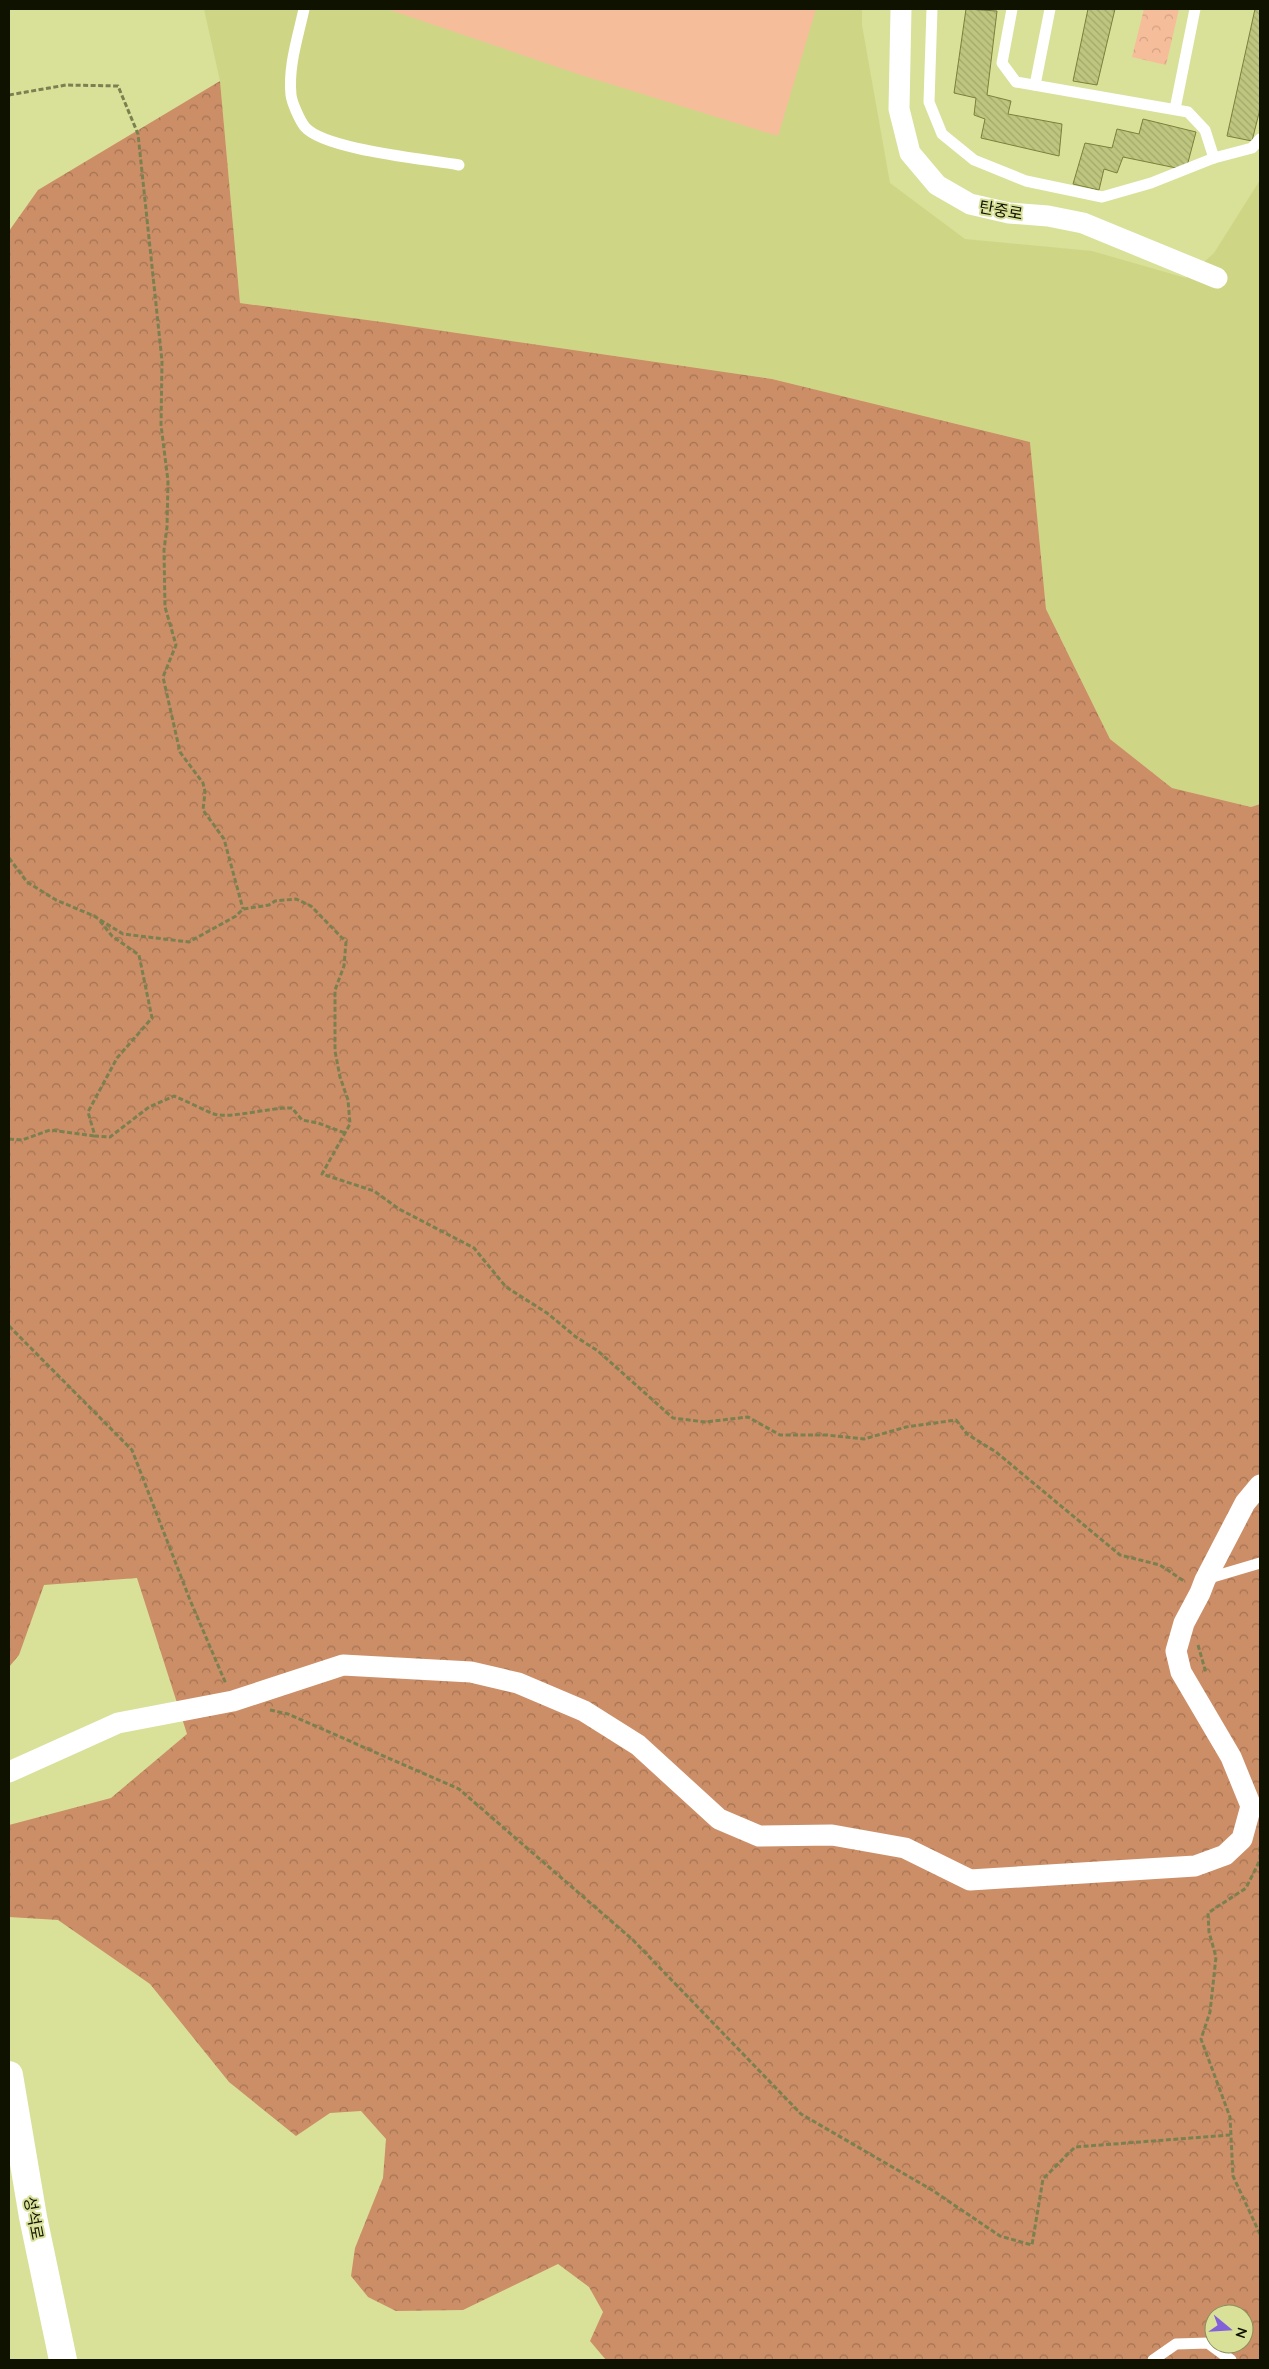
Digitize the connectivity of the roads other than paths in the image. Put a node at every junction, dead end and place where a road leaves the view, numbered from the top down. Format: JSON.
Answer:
{"nodes":[{"id":1,"x":304,"y":9,"type":"edge"},
{"id":2,"x":901,"y":9,"type":"edge"},
{"id":3,"x":932,"y":9,"type":"edge"},
{"id":4,"x":1012,"y":9,"type":"edge"},
{"id":5,"x":1050,"y":9,"type":"edge"},
{"id":6,"x":1196,"y":9,"type":"edge"},
{"id":7,"x":1035,"y":85,"type":"junction"},
{"id":8,"x":1175,"y":110,"type":"junction"},
{"id":9,"x":1260,"y":139,"type":"edge"},
{"id":10,"x":1214,"y":158,"type":"junction"},
{"id":11,"x":459,"y":165,"type":"dead end"},
{"id":12,"x":1217,"y":278,"type":"dead end"},
{"id":13,"x":1260,"y":1485,"type":"edge"},
{"id":14,"x":1260,"y":1563,"type":"edge"},
{"id":15,"x":1202,"y":1586,"type":"junction"},
{"id":16,"x":9,"y":1772,"type":"edge"},
{"id":17,"x":9,"y":2075,"type":"edge"},
{"id":18,"x":15,"y":2156,"type":"edge"},
{"id":19,"x":64,"y":2360,"type":"edge"},
{"id":20,"x":1154,"y":2360,"type":"edge"},
{"id":21,"x":1232,"y":2360,"type":"edge"}],
"edges":[{"from":1,"to":11,"type":"lane"},
{"from":2,"to":12,"type":"street","name":"탄중로"},
{"from":3,"to":10,"type":"lane"},
{"from":4,"to":7,"type":"lane"},
{"from":5,"to":7,"type":"lane"},
{"from":6,"to":8,"type":"lane"},
{"from":7,"to":8,"type":"lane"},
{"from":8,"to":10,"type":"lane"},
{"from":9,"to":10,"type":"lane"},
{"from":13,"to":15,"type":"street"},
{"from":14,"to":15,"type":"lane"},
{"from":15,"to":16,"type":"street"},
{"from":17,"to":18,"type":"street","name":"성석로"},
{"from":18,"to":19,"type":"street","name":"성석로"},
{"from":20,"to":21,"type":"lane"}]}
